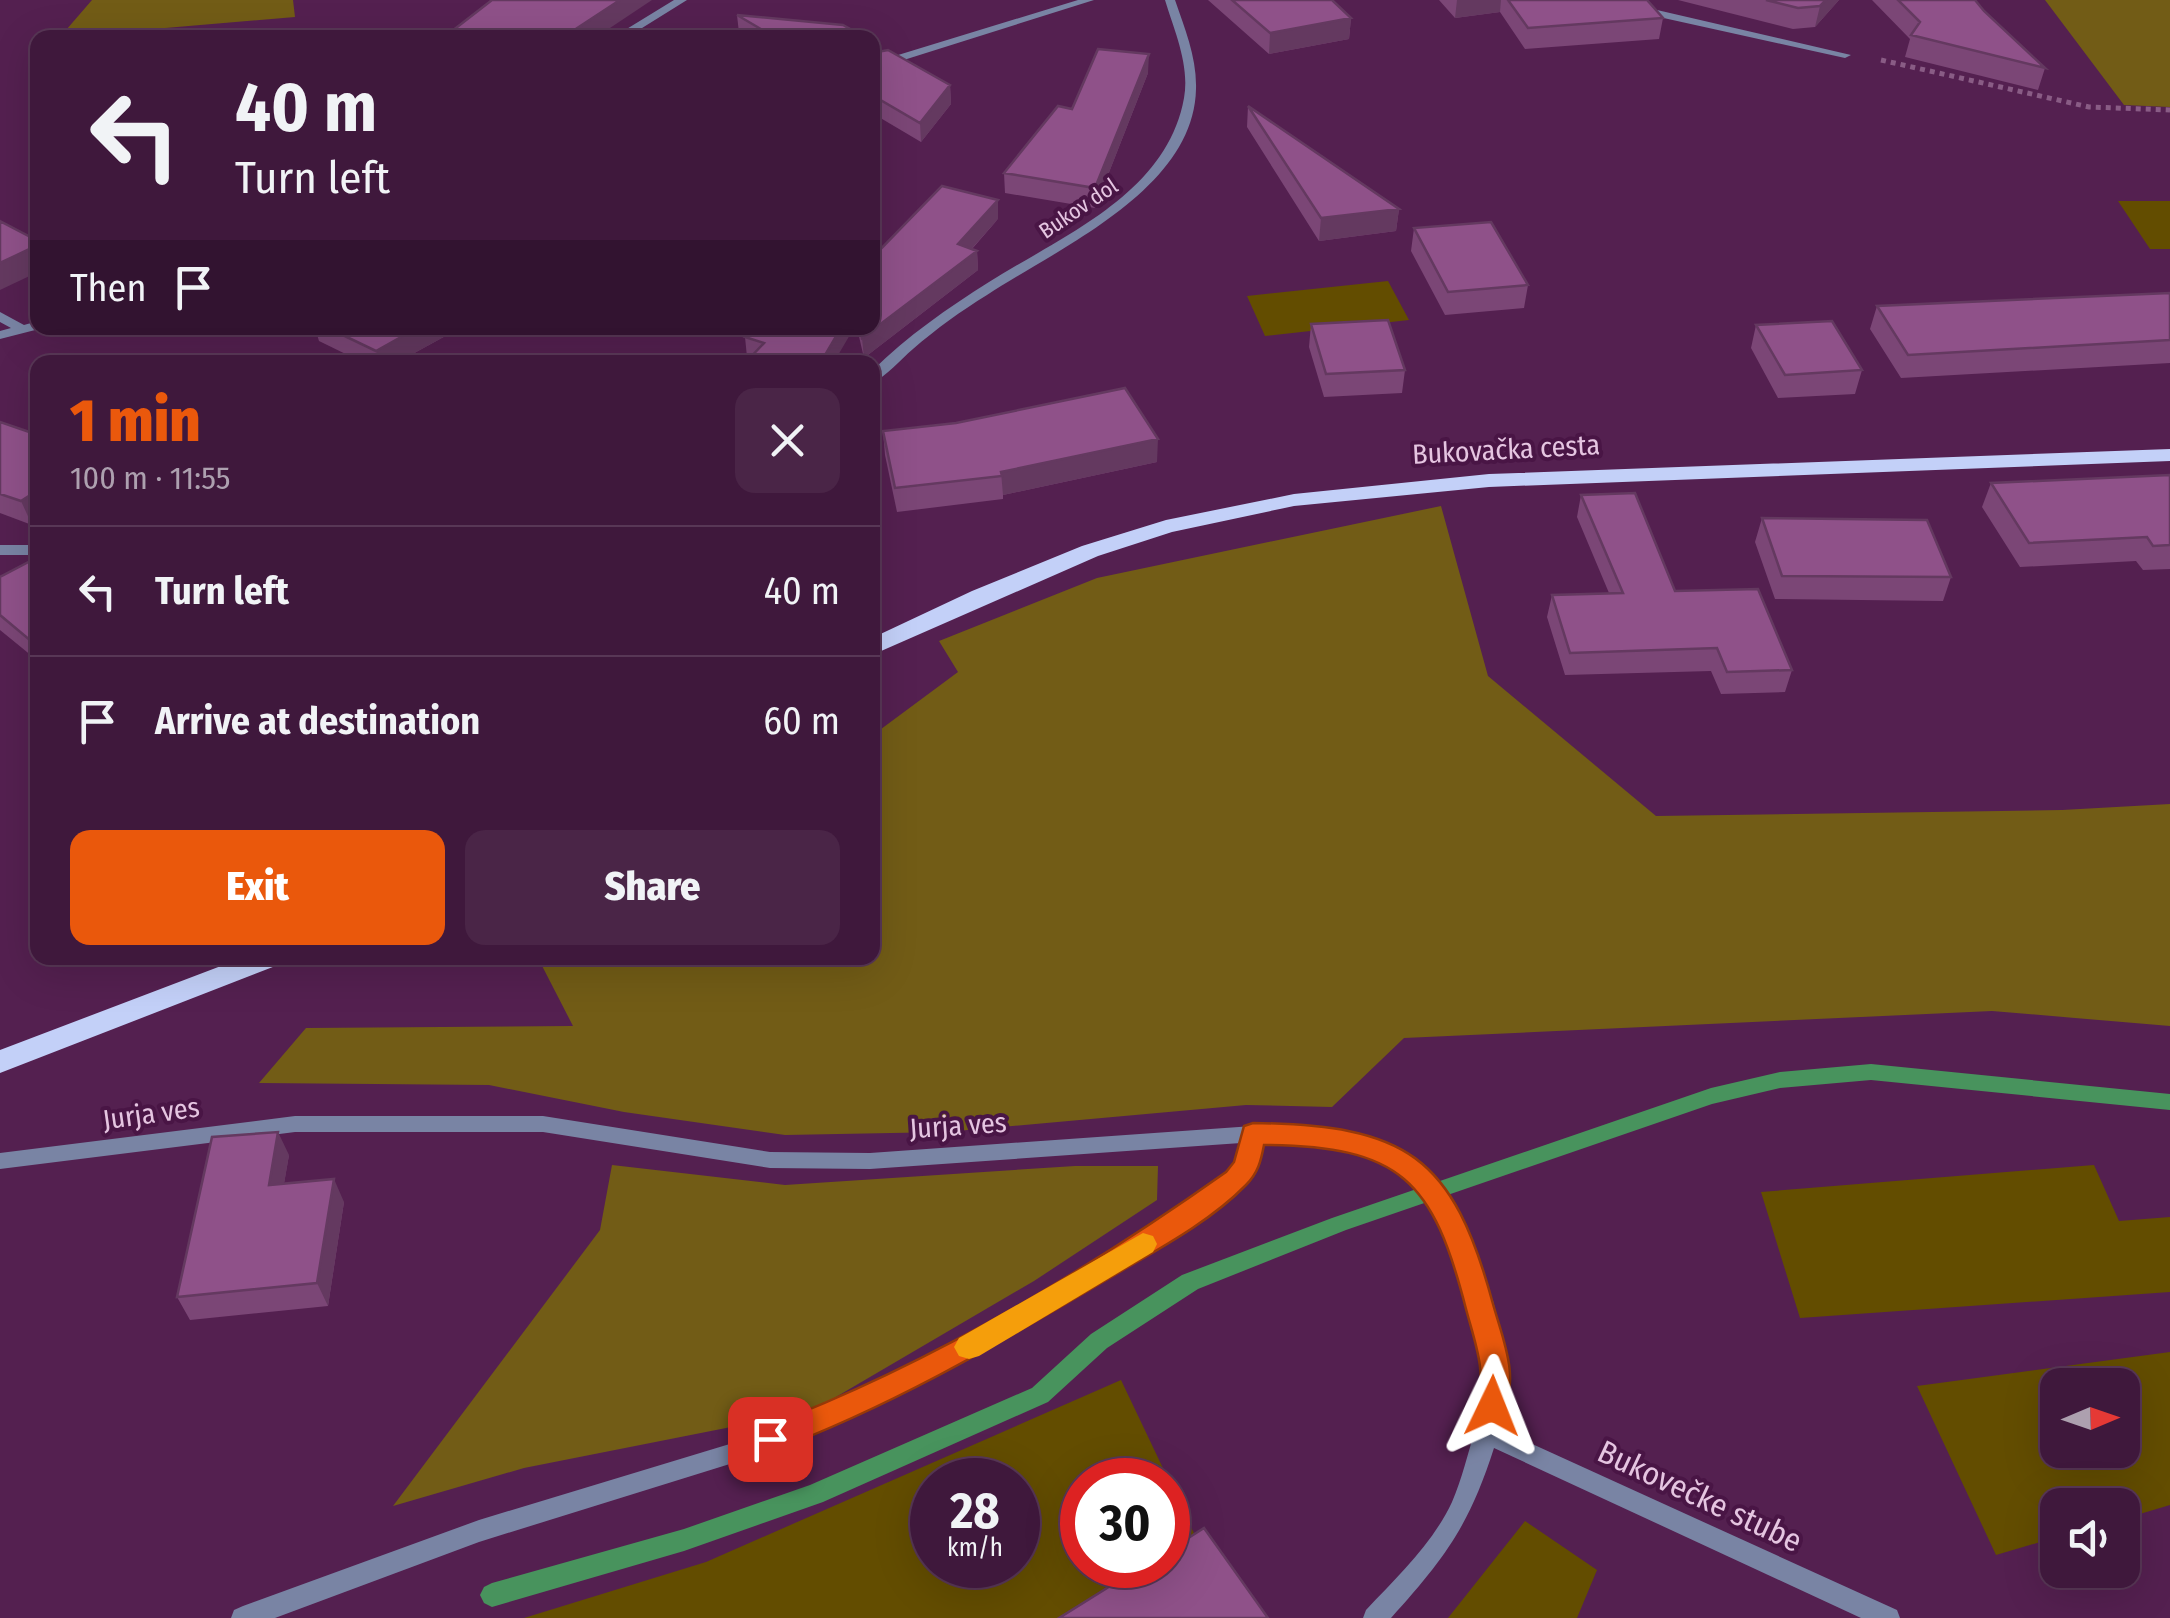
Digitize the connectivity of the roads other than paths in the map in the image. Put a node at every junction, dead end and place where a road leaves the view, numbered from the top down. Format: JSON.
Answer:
{"nodes":[{"id":1,"x":682,"y":0,"type":"edge"},
{"id":2,"x":1089,"y":0,"type":"edge"},
{"id":3,"x":1170,"y":0,"type":"edge"},
{"id":4,"x":1616,"y":0,"type":"edge"},
{"id":5,"x":631,"y":30,"type":"edge"},
{"id":6,"x":1845,"y":56,"type":"road end"},
{"id":7,"x":880,"y":65,"type":"edge"},
{"id":8,"x":0,"y":316,"type":"edge"},
{"id":9,"x":30,"y":327,"type":"edge"},
{"id":10,"x":0,"y":335,"type":"edge"},
{"id":11,"x":880,"y":373,"type":"edge"},
{"id":12,"x":2170,"y":455,"type":"edge"},
{"id":13,"x":0,"y":550,"type":"edge"},
{"id":14,"x":30,"y":550,"type":"edge"},
{"id":15,"x":880,"y":644,"type":"edge"},
{"id":16,"x":251,"y":965,"type":"edge"},
{"id":17,"x":0,"y":1062,"type":"edge"},
{"id":18,"x":1253,"y":1134,"type":"junction"},
{"id":19,"x":0,"y":1161,"type":"edge"},
{"id":20,"x":1485,"y":1433,"type":"junction"},
{"id":21,"x":242,"y":1618,"type":"edge"},
{"id":22,"x":1376,"y":1618,"type":"edge"},
{"id":23,"x":1888,"y":1618,"type":"edge"}],
"edges":[{"from":1,"to":5,"type":"street"},
{"from":2,"to":7,"type":"street"},
{"from":3,"to":11,"type":"street","name":"Bukov dol"},
{"from":4,"to":6,"type":"street"},
{"from":8,"to":9,"type":"street"},
{"from":9,"to":10,"type":"street"},
{"from":12,"to":15,"type":"main road","name":"Bukovačka cesta"},
{"from":13,"to":14,"type":"street"},
{"from":16,"to":17,"type":"main road"},
{"from":18,"to":19,"type":"street","name":"Jurja ves"},
{"from":18,"to":20,"type":"street","name":"Jurja ves"},
{"from":18,"to":21,"type":"street"},
{"from":20,"to":22,"type":"street","name":"Jurja ves"},
{"from":20,"to":23,"type":"street","name":"Bukovečke stube"}]}
